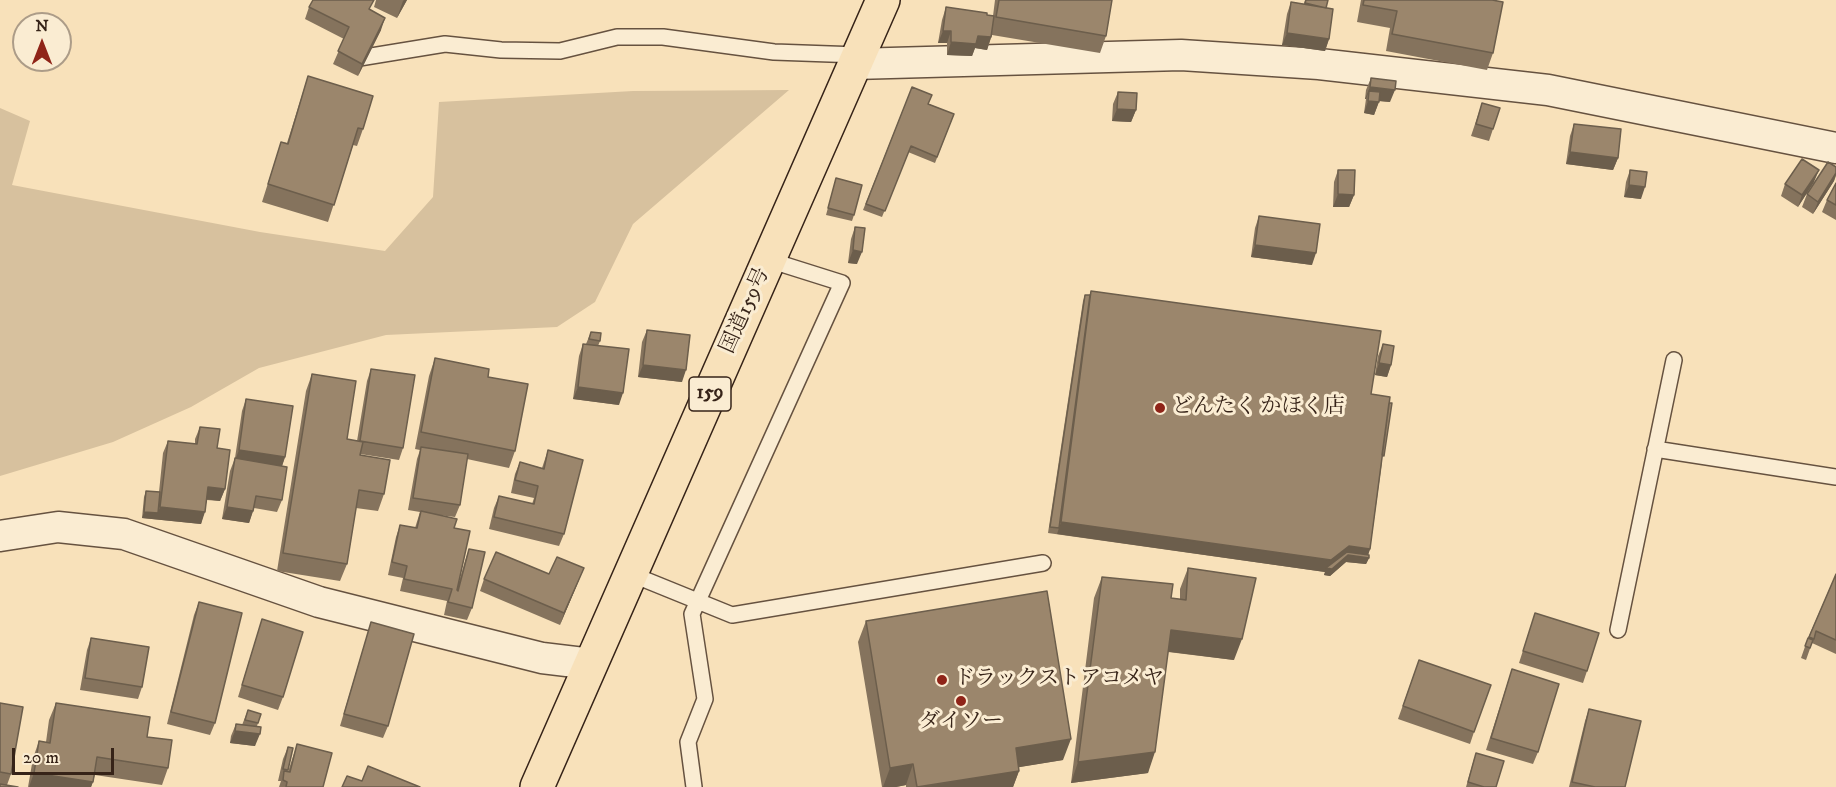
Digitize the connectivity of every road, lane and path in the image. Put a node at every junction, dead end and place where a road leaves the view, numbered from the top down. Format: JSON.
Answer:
{"nodes":[{"id":1,"x":883,"y":0,"type":"edge"},
{"id":2,"x":856,"y":59,"type":"junction"},
{"id":3,"x":343,"y":61,"type":"edge"},
{"id":4,"x":1836,"y":148,"type":"edge"},
{"id":5,"x":769,"y":260,"type":"junction"},
{"id":6,"x":1674,"y":360,"type":"dead end"},
{"id":7,"x":1655,"y":449,"type":"junction"},
{"id":8,"x":1836,"y":477,"type":"edge"},
{"id":9,"x":0,"y":536,"type":"edge"},
{"id":10,"x":1043,"y":563,"type":"dead end"},
{"id":11,"x":631,"y":574,"type":"junction"},
{"id":12,"x":697,"y":601,"type":"junction"},
{"id":13,"x":1618,"y":630,"type":"dead end"},
{"id":14,"x":592,"y":664,"type":"junction"},
{"id":15,"x":537,"y":787,"type":"edge"},
{"id":16,"x":694,"y":787,"type":"edge"}],
"edges":[{"from":1,"to":2,"type":"highway","name":"国道159号","number":"159"},
{"from":2,"to":3,"type":"lane"},
{"from":2,"to":4,"type":"street"},
{"from":2,"to":5,"type":"highway","name":"国道159号","number":"159"},
{"from":5,"to":11,"type":"highway","name":"国道159号","number":"159"},
{"from":5,"to":12,"type":"lane"},
{"from":6,"to":7,"type":"lane"},
{"from":7,"to":8,"type":"lane"},
{"from":7,"to":13,"type":"lane"},
{"from":9,"to":14,"type":"street"},
{"from":10,"to":12,"type":"lane"},
{"from":11,"to":12,"type":"lane"},
{"from":11,"to":14,"type":"highway","name":"国道159号","number":"159"},
{"from":12,"to":16,"type":"lane"},
{"from":14,"to":15,"type":"highway","name":"国道159号","number":"159"}]}
